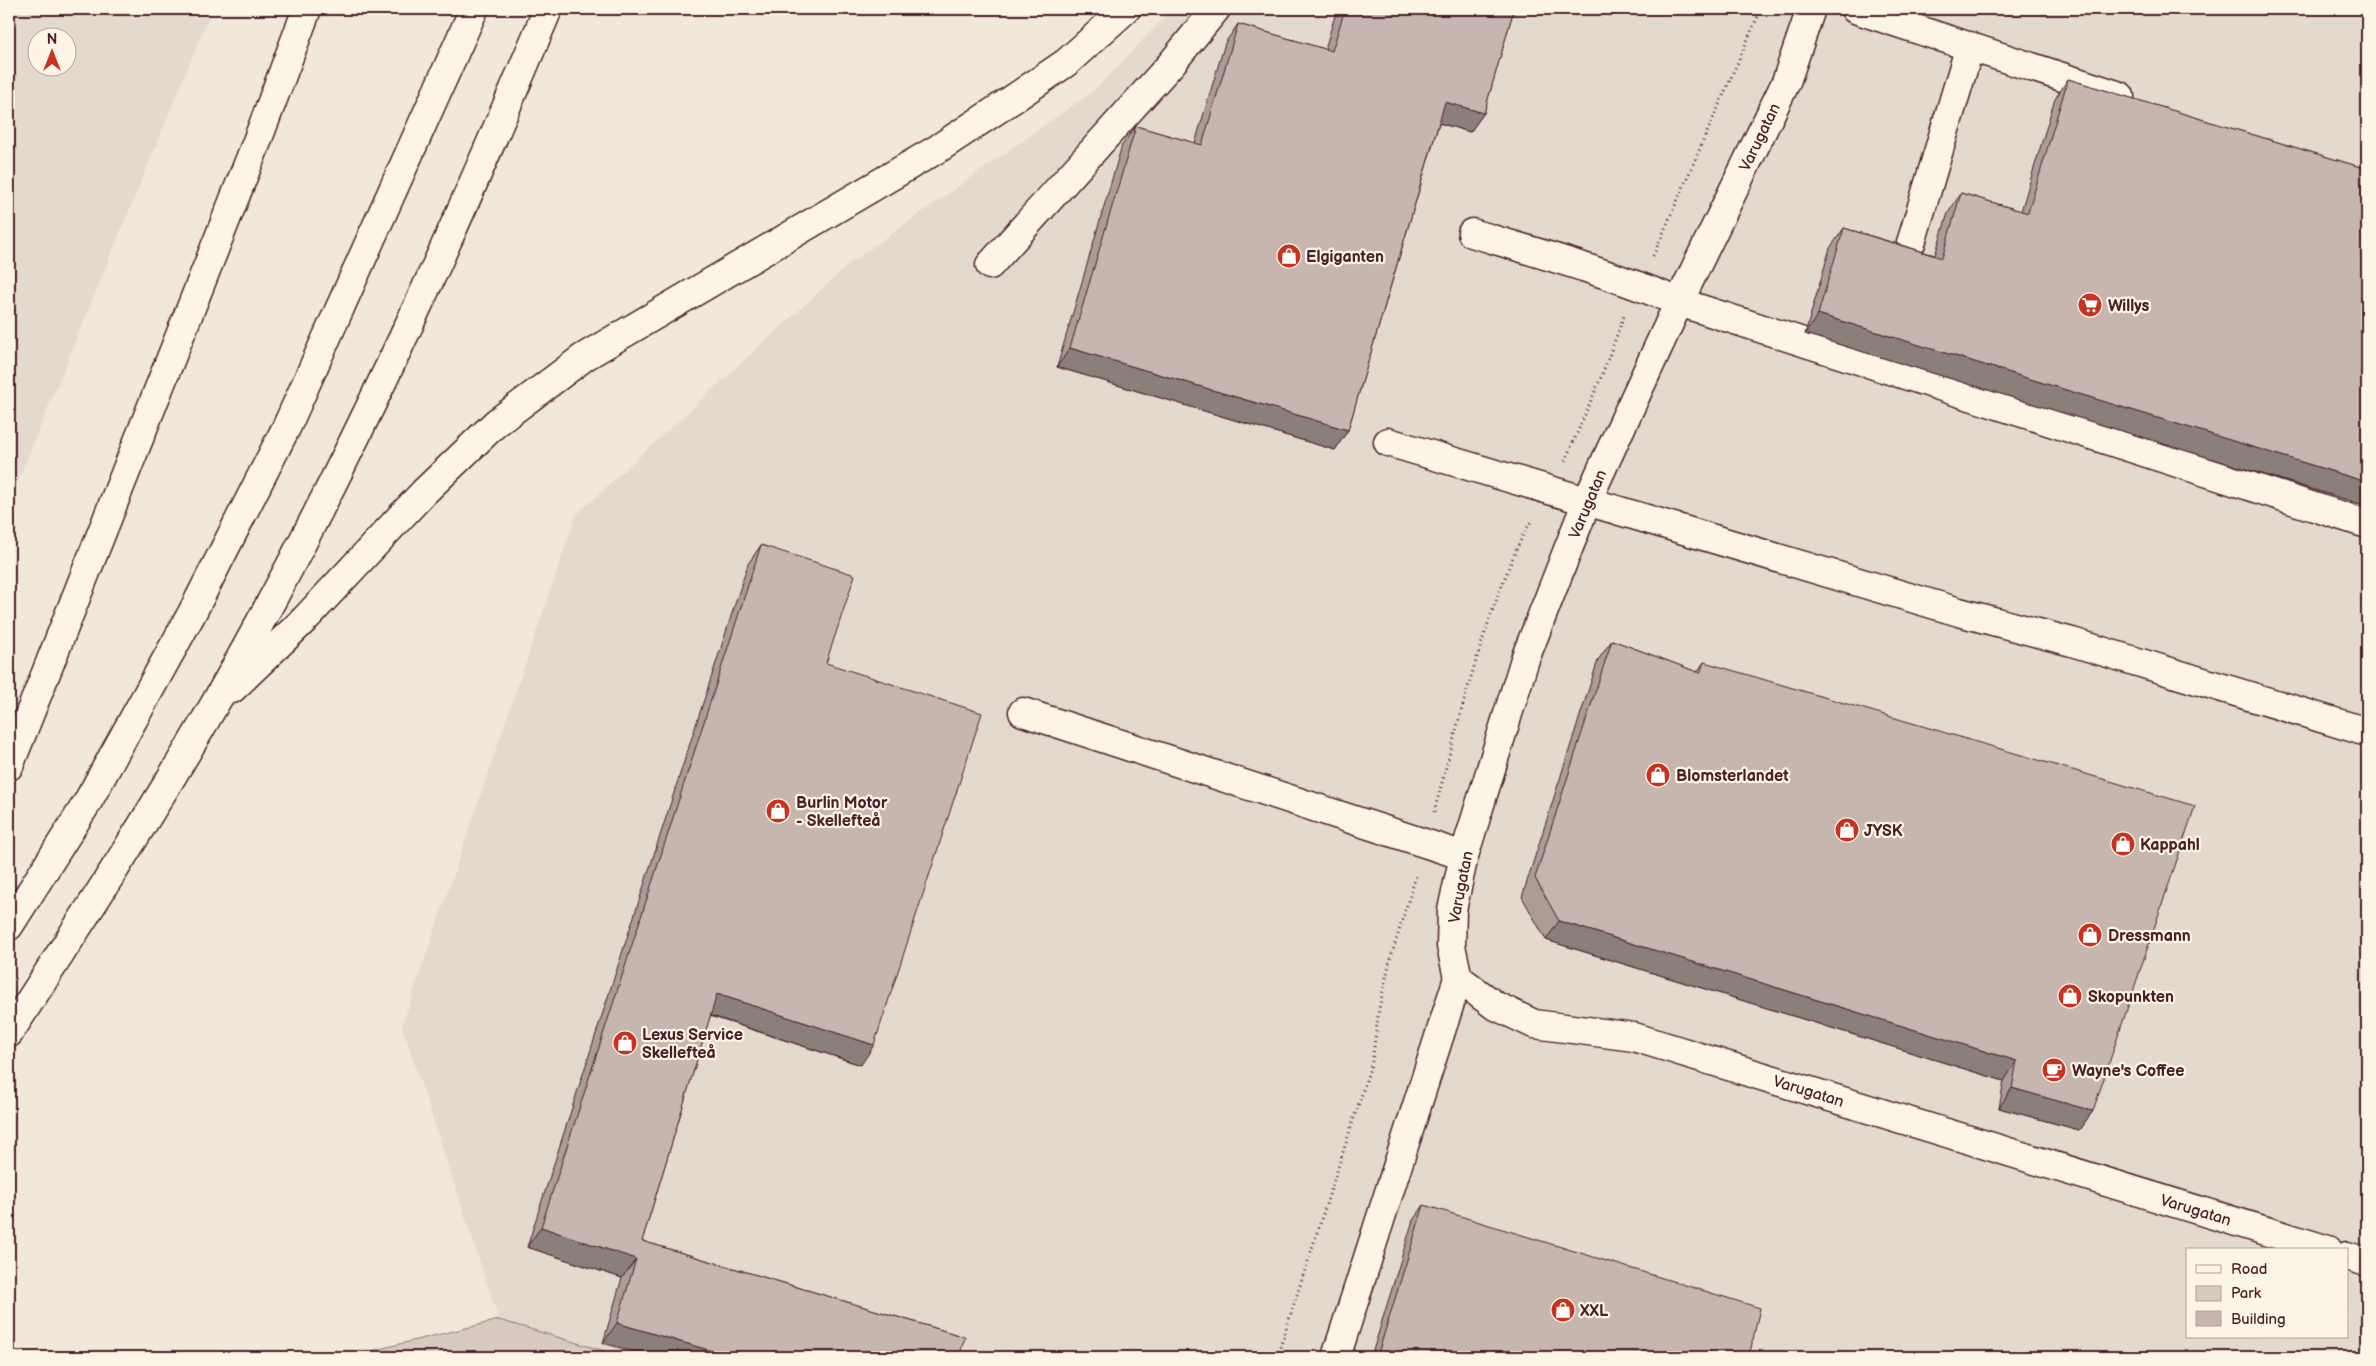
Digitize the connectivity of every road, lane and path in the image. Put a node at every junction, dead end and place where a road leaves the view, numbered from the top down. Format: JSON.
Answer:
{"nodes":[{"id":1,"x":307,"y":9,"type":"edge"},
{"id":2,"x":474,"y":9,"type":"edge"},
{"id":3,"x":548,"y":9,"type":"edge"},
{"id":4,"x":1126,"y":9,"type":"edge"},
{"id":5,"x":1216,"y":9,"type":"edge"},
{"id":6,"x":1811,"y":9,"type":"edge"},
{"id":7,"x":1855,"y":9,"type":"edge"},
{"id":8,"x":1970,"y":46,"type":"junction"},
{"id":9,"x":2140,"y":102,"type":"edge"},
{"id":10,"x":1472,"y":233,"type":"dead end"},
{"id":11,"x":1911,"y":243,"type":"dead end"},
{"id":12,"x":990,"y":265,"type":"dead end"},
{"id":13,"x":1679,"y":302,"type":"junction"},
{"id":14,"x":1388,"y":442,"type":"dead end"},
{"id":15,"x":1587,"y":501,"type":"junction"},
{"id":16,"x":2367,"y":524,"type":"edge"},
{"id":17,"x":212,"y":707,"type":"junction"},
{"id":18,"x":1023,"y":712,"type":"dead end"},
{"id":19,"x":2367,"y":732,"type":"edge"},
{"id":20,"x":9,"y":766,"type":"edge"},
{"id":21,"x":1464,"y":856,"type":"junction"},
{"id":22,"x":9,"y":926,"type":"edge"},
{"id":23,"x":1458,"y":978,"type":"junction"},
{"id":24,"x":9,"y":1033,"type":"edge"},
{"id":25,"x":2321,"y":1248,"type":"edge"},
{"id":26,"x":2348,"y":1256,"type":"edge"},
{"id":27,"x":2367,"y":1262,"type":"edge"},
{"id":28,"x":1336,"y":1357,"type":"edge"}],
"edges":[{"from":1,"to":20,"type":"main road"},
{"from":2,"to":22,"type":"main road"},
{"from":3,"to":17,"type":"main road"},
{"from":4,"to":17,"type":"main road"},
{"from":5,"to":12,"type":"main road"},
{"from":6,"to":13,"type":"main road","name":"Varugatan"},
{"from":7,"to":8,"type":"main road"},
{"from":8,"to":9,"type":"main road"},
{"from":8,"to":11,"type":"main road"},
{"from":10,"to":13,"type":"main road"},
{"from":13,"to":15,"type":"main road","name":"Varugatan"},
{"from":13,"to":16,"type":"main road"},
{"from":14,"to":15,"type":"main road"},
{"from":15,"to":19,"type":"main road"},
{"from":15,"to":21,"type":"main road","name":"Varugatan"},
{"from":17,"to":24,"type":"main road"},
{"from":18,"to":21,"type":"main road"},
{"from":21,"to":23,"type":"main road","name":"Varugatan"},
{"from":23,"to":25,"type":"main road","name":"Varugatan"},
{"from":23,"to":28,"type":"main road"},
{"from":26,"to":27,"type":"main road"}]}
